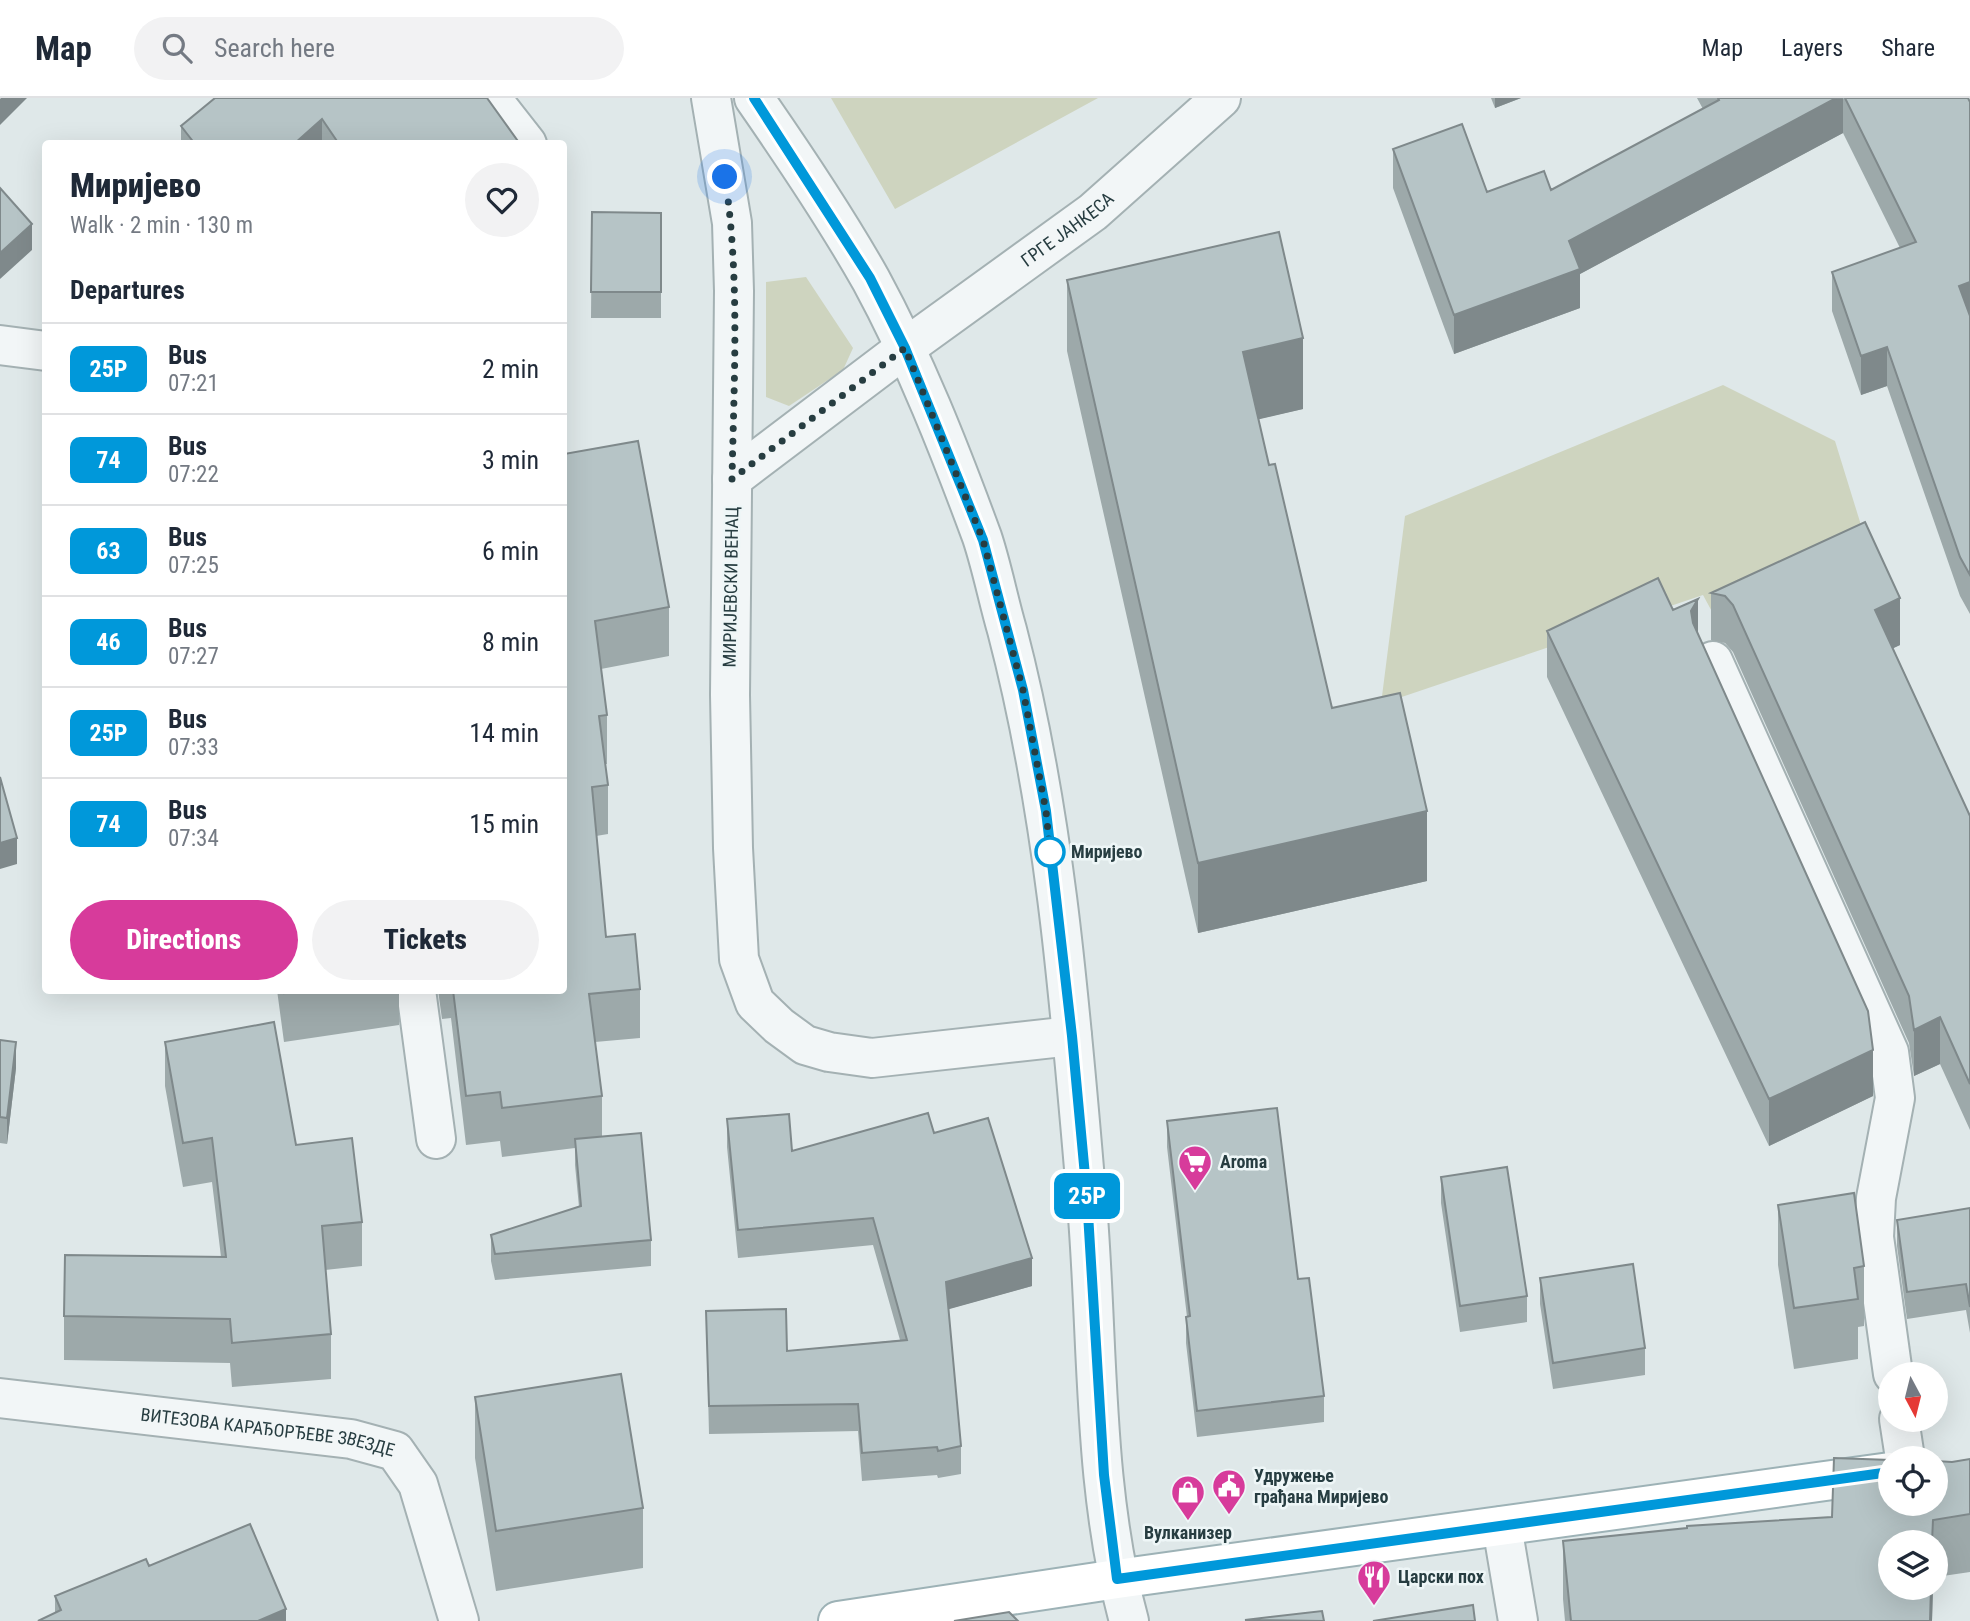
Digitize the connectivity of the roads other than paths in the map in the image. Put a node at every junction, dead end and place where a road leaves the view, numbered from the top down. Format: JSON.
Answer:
{"nodes":[{"id":1,"x":491,"y":98,"type":"edge"},
{"id":2,"x":711,"y":98,"type":"edge"},
{"id":3,"x":754,"y":98,"type":"edge"},
{"id":4,"x":1221,"y":98,"type":"edge"},
{"id":5,"x":524,"y":140,"type":"edge"},
{"id":6,"x":0,"y":345,"type":"edge"},
{"id":7,"x":905,"y":348,"type":"junction"},
{"id":8,"x":42,"y":350,"type":"edge"},
{"id":9,"x":732,"y":479,"type":"junction"},
{"id":10,"x":1713,"y":662,"type":"edge"},
{"id":11,"x":417,"y":994,"type":"edge"},
{"id":12,"x":1072,"y":1036,"type":"junction"},
{"id":13,"x":436,"y":1139,"type":"dead end"},
{"id":14,"x":1891,"y":1362,"type":"edge"},
{"id":15,"x":0,"y":1398,"type":"edge"},
{"id":16,"x":1878,"y":1474,"type":"edge"},
{"id":17,"x":1502,"y":1526,"type":"junction"},
{"id":18,"x":1117,"y":1579,"type":"junction"},
{"id":19,"x":458,"y":1621,"type":"edge"},
{"id":20,"x":838,"y":1621,"type":"edge"},
{"id":21,"x":1129,"y":1621,"type":"edge"},
{"id":22,"x":1518,"y":1621,"type":"edge"}],
"edges":[{"from":1,"to":5,"type":"street"},
{"from":2,"to":9,"type":"street","name":"МИРИЈЕВСКИ ВЕНАЦ"},
{"from":3,"to":7,"type":"street"},
{"from":4,"to":7,"type":"street","name":"ГРГЕ ЈАНКЕСА"},
{"from":6,"to":8,"type":"street"},
{"from":7,"to":9,"type":"street"},
{"from":7,"to":12,"type":"street"},
{"from":9,"to":12,"type":"street","name":"МИРИЈЕВСКИ ВЕНАЦ"},
{"from":10,"to":14,"type":"street"},
{"from":11,"to":13,"type":"street"},
{"from":12,"to":18,"type":"street"},
{"from":15,"to":19,"type":"street","name":"ВИТЕЗОВА КАРАЂОРЂЕВЕ ЗВЕЗДЕ"},
{"from":16,"to":17,"type":"main road"},
{"from":17,"to":18,"type":"main road"},
{"from":17,"to":22,"type":"street"},
{"from":18,"to":20,"type":"main road"},
{"from":18,"to":21,"type":"street"}]}
